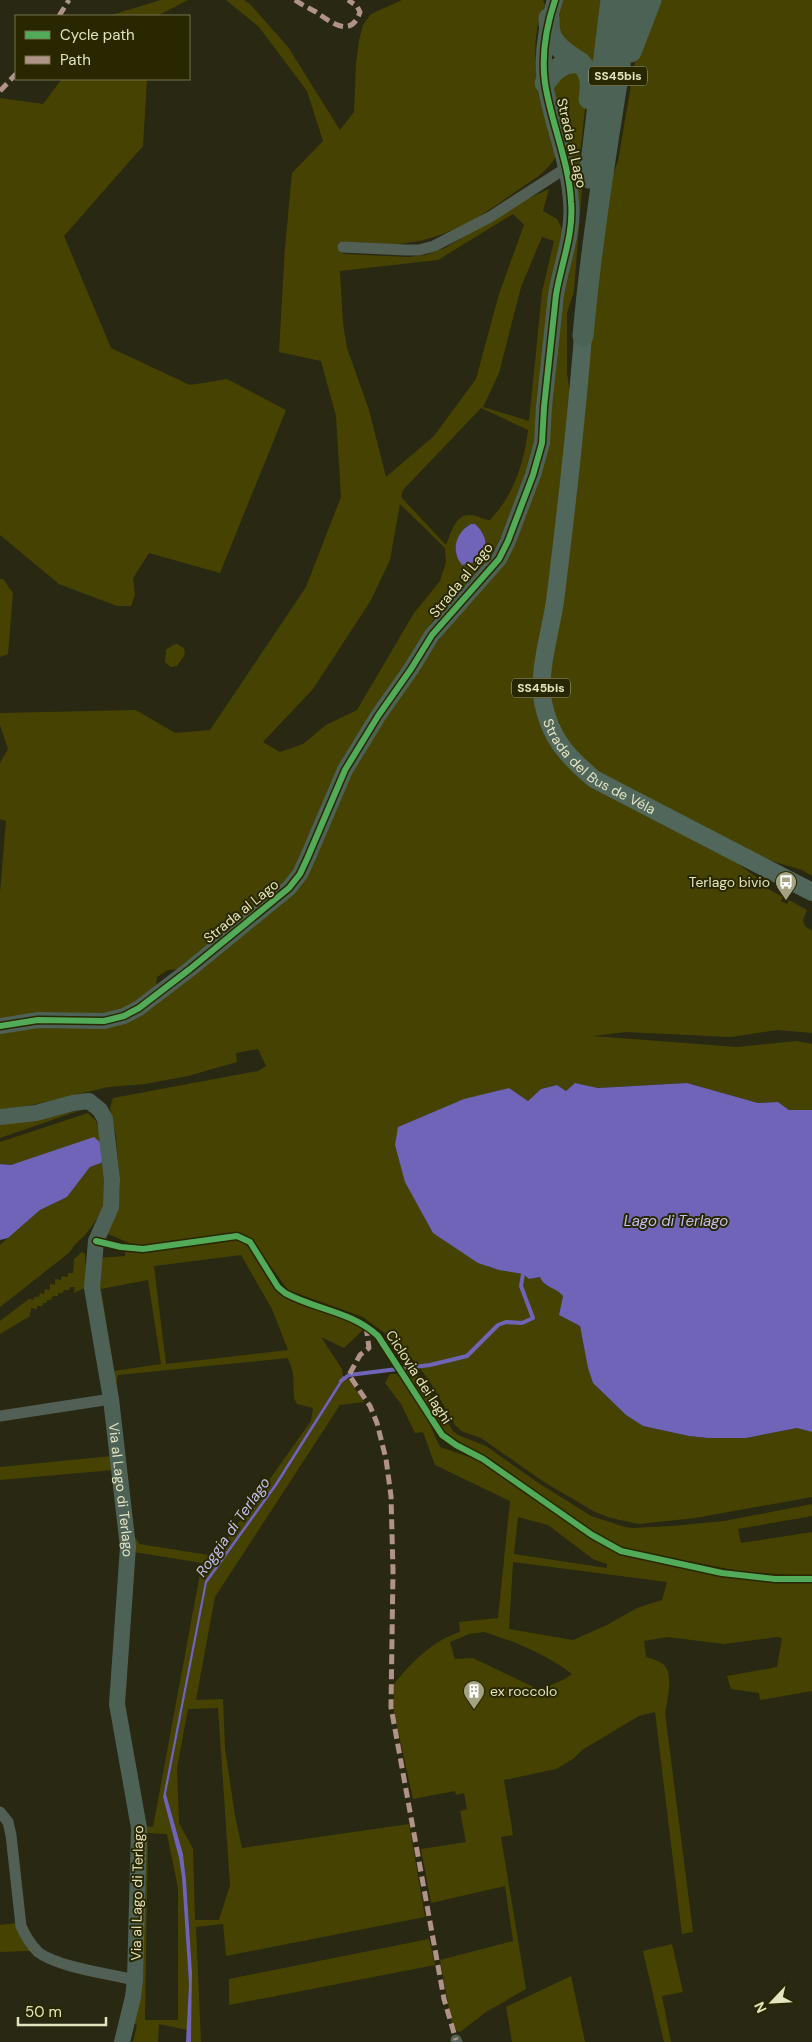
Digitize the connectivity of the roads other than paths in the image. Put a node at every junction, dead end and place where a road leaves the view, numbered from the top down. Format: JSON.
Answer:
{"nodes":[{"id":1,"x":612,"y":0,"type":"edge"},
{"id":2,"x":630,"y":0,"type":"edge"},
{"id":3,"x":651,"y":0,"type":"edge"},
{"id":4,"x":552,"y":9,"type":"edge"},
{"id":5,"x":580,"y":62,"type":"junction"},
{"id":6,"x":545,"y":83,"type":"junction"},
{"id":7,"x":607,"y":152,"type":"junction"},
{"id":8,"x":566,"y":168,"type":"junction"},
{"id":9,"x":588,"y":192,"type":"junction"},
{"id":10,"x":343,"y":248,"type":"dead end"},
{"id":11,"x":583,"y":336,"type":"junction"},
{"id":12,"x":812,"y":892,"type":"edge"},
{"id":13,"x":0,"y":1026,"type":"edge"},
{"id":14,"x":0,"y":1117,"type":"edge"},
{"id":15,"x":111,"y":1399,"type":"junction"},
{"id":16,"x":0,"y":1416,"type":"edge"},
{"id":17,"x":0,"y":1812,"type":"edge"},
{"id":18,"x":135,"y":1980,"type":"junction"},
{"id":19,"x":122,"y":2042,"type":"edge"}],
"edges":[{"from":1,"to":9,"type":"highway","name":"Strada del Bus de Véla","number":"SS45bis"},
{"from":2,"to":7,"type":"highway","name":"Strada del Bus de Véla","number":"SS45bis"},
{"from":3,"to":7,"type":"highway"},
{"from":4,"to":5,"type":"highway"},
{"from":4,"to":6,"type":"street","name":"Strada al Lago"},
{"from":5,"to":6,"type":"highway"},
{"from":5,"to":9,"type":"highway"},
{"from":6,"to":8,"type":"street","name":"Strada al Lago"},
{"from":7,"to":11,"type":"highway","name":"Strada del Bus de Véla","number":"SS45bis"},
{"from":8,"to":10,"type":"street"},
{"from":8,"to":13,"type":"street","name":"Strada al Lago"},
{"from":9,"to":11,"type":"highway","name":"Strada del Bus de Véla","number":"SS45bis"},
{"from":11,"to":12,"type":"main road","name":"Strada del Bus de Véla","number":"SS45bis"},
{"from":14,"to":15,"type":"street","name":"Via al Lago di Terlago"},
{"from":15,"to":16,"type":"street"},
{"from":15,"to":18,"type":"street","name":"Via al Lago di Terlago"},
{"from":17,"to":18,"type":"street","name":"Via al Lago di Terlago"},
{"from":18,"to":19,"type":"street","name":"Via al Lago di Terlago"}]}
